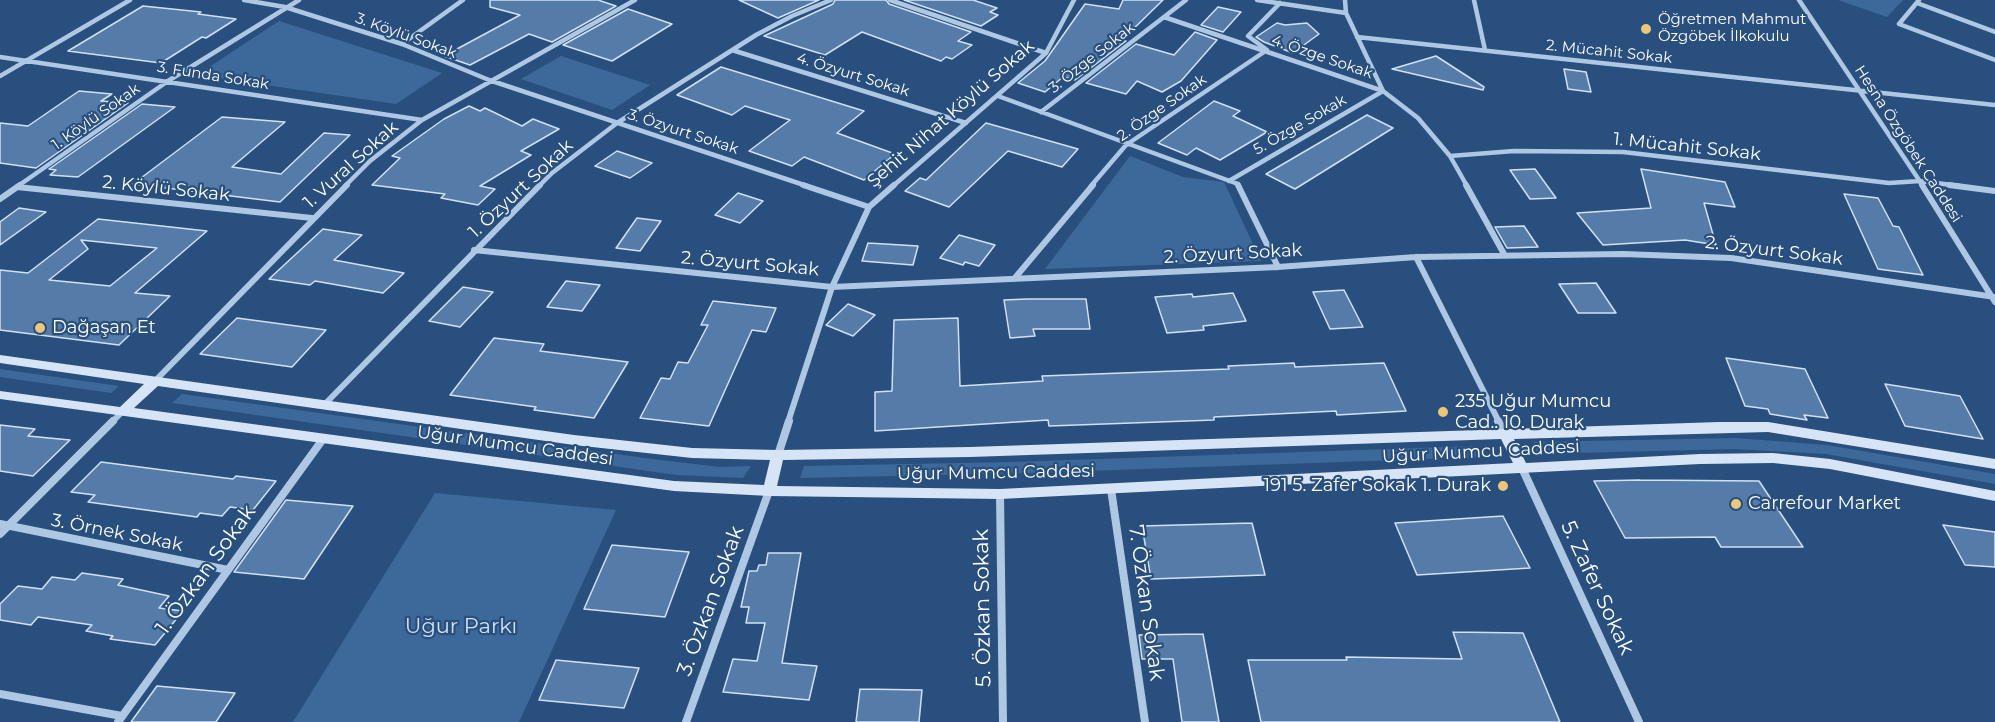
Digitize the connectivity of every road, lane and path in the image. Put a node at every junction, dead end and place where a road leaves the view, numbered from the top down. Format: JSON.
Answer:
{"nodes":[{"id":1,"x":129,"y":0,"type":"edge"},
{"id":2,"x":244,"y":0,"type":"edge"},
{"id":3,"x":299,"y":0,"type":"edge"},
{"id":4,"x":463,"y":0,"type":"edge"},
{"id":5,"x":635,"y":0,"type":"edge"},
{"id":6,"x":831,"y":0,"type":"edge"},
{"id":7,"x":890,"y":0,"type":"edge"},
{"id":8,"x":1074,"y":0,"type":"edge"},
{"id":9,"x":1186,"y":0,"type":"edge"},
{"id":10,"x":1257,"y":0,"type":"edge"},
{"id":11,"x":1345,"y":0,"type":"edge"},
{"id":12,"x":1474,"y":0,"type":"edge"},
{"id":13,"x":1799,"y":0,"type":"edge"},
{"id":14,"x":1918,"y":2,"type":"edge"},
{"id":15,"x":1280,"y":3,"type":"junction"},
{"id":16,"x":285,"y":7,"type":"junction"},
{"id":17,"x":1346,"y":13,"type":"junction"},
{"id":18,"x":1164,"y":17,"type":"junction"},
{"id":19,"x":1995,"y":32,"type":"edge"},
{"id":20,"x":1357,"y":37,"type":"junction"},
{"id":21,"x":402,"y":44,"type":"junction"},
{"id":22,"x":732,"y":50,"type":"junction"},
{"id":23,"x":1267,"y":50,"type":"junction"},
{"id":24,"x":1485,"y":50,"type":"junction"},
{"id":25,"x":1046,"y":53,"type":"junction"},
{"id":26,"x":0,"y":57,"type":"edge"},
{"id":27,"x":25,"y":60,"type":"junction"},
{"id":28,"x":1995,"y":60,"type":"edge"},
{"id":29,"x":0,"y":76,"type":"edge"},
{"id":30,"x":489,"y":80,"type":"junction"},
{"id":31,"x":168,"y":81,"type":"junction"},
{"id":32,"x":1383,"y":91,"type":"junction"},
{"id":33,"x":1858,"y":91,"type":"junction"},
{"id":34,"x":998,"y":96,"type":"junction"},
{"id":35,"x":1995,"y":105,"type":"edge"},
{"id":36,"x":1041,"y":112,"type":"junction"},
{"id":37,"x":422,"y":120,"type":"junction"},
{"id":38,"x":617,"y":123,"type":"junction"},
{"id":39,"x":966,"y":123,"type":"junction"},
{"id":40,"x":1126,"y":145,"type":"junction"},
{"id":41,"x":1450,"y":156,"type":"junction"},
{"id":42,"x":1229,"y":181,"type":"junction"},
{"id":43,"x":1920,"y":182,"type":"junction"},
{"id":44,"x":16,"y":187,"type":"junction"},
{"id":45,"x":1995,"y":191,"type":"edge"},
{"id":46,"x":0,"y":199,"type":"edge"},
{"id":47,"x":869,"y":207,"type":"junction"},
{"id":48,"x":312,"y":218,"type":"junction"},
{"id":49,"x":474,"y":250,"type":"junction"},
{"id":50,"x":1504,"y":254,"type":"junction"},
{"id":51,"x":1416,"y":257,"type":"junction"},
{"id":52,"x":1278,"y":267,"type":"junction"},
{"id":53,"x":1014,"y":279,"type":"junction"},
{"id":54,"x":832,"y":287,"type":"junction"},
{"id":55,"x":1994,"y":298,"type":"edge"},
{"id":56,"x":0,"y":359,"type":"edge"},
{"id":57,"x":155,"y":381,"type":"junction"},
{"id":58,"x":0,"y":395,"type":"edge"},
{"id":59,"x":324,"y":405,"type":"junction"},
{"id":60,"x":122,"y":412,"type":"junction"},
{"id":61,"x":1505,"y":434,"type":"junction"},
{"id":62,"x":323,"y":439,"type":"junction"},
{"id":63,"x":778,"y":455,"type":"junction"},
{"id":64,"x":1995,"y":464,"type":"edge"},
{"id":65,"x":1522,"y":468,"type":"junction"},
{"id":66,"x":1111,"y":489,"type":"junction"},
{"id":67,"x":769,"y":492,"type":"junction"},
{"id":68,"x":1000,"y":494,"type":"junction"},
{"id":69,"x":1995,"y":496,"type":"edge"},
{"id":70,"x":4,"y":525,"type":"edge"},
{"id":71,"x":0,"y":534,"type":"edge"},
{"id":72,"x":228,"y":570,"type":"junction"},
{"id":73,"x":0,"y":694,"type":"edge"},
{"id":74,"x":120,"y":719,"type":"edge"},
{"id":75,"x":686,"y":722,"type":"edge"},
{"id":76,"x":1003,"y":722,"type":"edge"},
{"id":77,"x":1145,"y":722,"type":"edge"},
{"id":78,"x":1639,"y":722,"type":"edge"}],
"edges":[{"from":1,"to":27,"type":"street"},
{"from":2,"to":16,"type":"street","name":"3. Köylü Sokak"},
{"from":3,"to":16,"type":"street","name":"1. Köylü Sokak"},
{"from":4,"to":21,"type":"street"},
{"from":5,"to":30,"type":"street","name":"1. Vural Sokak"},
{"from":6,"to":22,"type":"street","name":"1. Özyurt Sokak"},
{"from":7,"to":25,"type":"street"},
{"from":8,"to":25,"type":"street","name":"Şehit Nihat Köylü Sokak"},
{"from":9,"to":18,"type":"street","name":"3. Özge Sokak"},
{"from":10,"to":15,"type":"street"},
{"from":11,"to":17,"type":"street"},
{"from":12,"to":24,"type":"street"},
{"from":13,"to":33,"type":"street","name":"Hesna Özgöbek Caddesi"},
{"from":14,"to":19,"type":"street"},
{"from":14,"to":28,"type":"street"},
{"from":15,"to":17,"type":"street"},
{"from":15,"to":23,"type":"street"},
{"from":16,"to":21,"type":"street","name":"3. Köylü Sokak"},
{"from":16,"to":31,"type":"street","name":"1. Köylü Sokak"},
{"from":17,"to":20,"type":"street"},
{"from":18,"to":23,"type":"street","name":"4. Özge Sokak"},
{"from":18,"to":36,"type":"street","name":"3. Özge Sokak"},
{"from":20,"to":24,"type":"street","name":"2. Mücahit Sokak"},
{"from":20,"to":32,"type":"street"},
{"from":21,"to":30,"type":"street","name":"3. Köylü Sokak"},
{"from":22,"to":38,"type":"street","name":"1. Özyurt Sokak"},
{"from":22,"to":39,"type":"street","name":"4. Özyurt Sokak"},
{"from":23,"to":32,"type":"street","name":"4. Özge Sokak"},
{"from":23,"to":40,"type":"street","name":"2. Özge Sokak"},
{"from":24,"to":33,"type":"street","name":"2. Mücahit Sokak"},
{"from":25,"to":34,"type":"street","name":"Şehit Nihat Köylü Sokak"},
{"from":26,"to":27,"type":"street","name":"3. Funda Sokak"},
{"from":27,"to":29,"type":"street"},
{"from":27,"to":31,"type":"street","name":"3. Funda Sokak"},
{"from":30,"to":37,"type":"street","name":"1. Vural Sokak"},
{"from":30,"to":38,"type":"street","name":"3. Özyurt Sokak"},
{"from":31,"to":37,"type":"street","name":"3. Funda Sokak"},
{"from":31,"to":44,"type":"street","name":"1. Köylü Sokak"},
{"from":32,"to":41,"type":"street","name":"4. Özge Sokak"},
{"from":32,"to":42,"type":"street","name":"5. Özge Sokak"},
{"from":33,"to":35,"type":"street","name":"2. Mücahit Sokak"},
{"from":33,"to":43,"type":"street","name":"Hesna Özgöbek Caddesi"},
{"from":34,"to":36,"type":"street"},
{"from":34,"to":39,"type":"street","name":"Şehit Nihat Köylü Sokak"},
{"from":36,"to":40,"type":"street"},
{"from":37,"to":48,"type":"street","name":"1. Vural Sokak"},
{"from":38,"to":47,"type":"street","name":"3. Özyurt Sokak"},
{"from":38,"to":49,"type":"street","name":"1. Özyurt Sokak"},
{"from":39,"to":47,"type":"street","name":"Şehit Nihat Köylü Sokak"},
{"from":40,"to":42,"type":"street"},
{"from":40,"to":53,"type":"street","name":"2. Özge Sokak"},
{"from":41,"to":43,"type":"street","name":"1. Mücahit Sokak"},
{"from":41,"to":50,"type":"street","name":"4. Özge Sokak"},
{"from":42,"to":52,"type":"street"},
{"from":43,"to":45,"type":"street","name":"1. Mücahit Sokak"},
{"from":43,"to":55,"type":"street","name":"Hesna Özgöbek Caddesi"},
{"from":44,"to":46,"type":"street","name":"1. Köylü Sokak"},
{"from":44,"to":48,"type":"street","name":"2. Köylü Sokak"},
{"from":47,"to":54,"type":"street","name":"Şehit Nihat Köylü Sokak"},
{"from":48,"to":57,"type":"street","name":"1. Vural Sokak"},
{"from":49,"to":54,"type":"street","name":"2. Özyurt Sokak"},
{"from":49,"to":59,"type":"street","name":"1. Özyurt Sokak"},
{"from":50,"to":51,"type":"street","name":"2. Özyurt Sokak"},
{"from":50,"to":55,"type":"street","name":"2. Özyurt Sokak"},
{"from":51,"to":52,"type":"street","name":"2. Özyurt Sokak"},
{"from":51,"to":61,"type":"street"},
{"from":52,"to":53,"type":"street","name":"2. Özyurt Sokak"},
{"from":53,"to":54,"type":"street","name":"2. Özyurt Sokak"},
{"from":54,"to":63,"type":"street","name":"Şehit Nihat Köylü Sokak"},
{"from":56,"to":57,"type":"street","name":"Uğur Mumcu Caddesi"},
{"from":57,"to":59,"type":"street","name":"Uğur Mumcu Caddesi"},
{"from":57,"to":60,"type":"street"},
{"from":58,"to":60,"type":"street","name":"Uğur Mumcu Caddesi"},
{"from":59,"to":63,"type":"street","name":"Uğur Mumcu Caddesi"},
{"from":60,"to":62,"type":"street","name":"Uğur Mumcu Caddesi"},
{"from":60,"to":70,"type":"street"},
{"from":61,"to":63,"type":"street","name":"Uğur Mumcu Caddesi"},
{"from":61,"to":64,"type":"street","name":"Uğur Mumcu Caddesi"},
{"from":61,"to":65,"type":"street"},
{"from":62,"to":67,"type":"street","name":"Uğur Mumcu Caddesi"},
{"from":62,"to":72,"type":"street","name":"1. Özkan Sokak"},
{"from":63,"to":67,"type":"street"},
{"from":65,"to":66,"type":"street","name":"Uğur Mumcu Caddesi"},
{"from":65,"to":69,"type":"street","name":"Uğur Mumcu Caddesi"},
{"from":65,"to":78,"type":"street","name":"5. Zafer Sokak"},
{"from":66,"to":68,"type":"street","name":"Uğur Mumcu Caddesi"},
{"from":66,"to":77,"type":"street","name":"7. Özkan Sokak"},
{"from":67,"to":68,"type":"street","name":"Uğur Mumcu Caddesi"},
{"from":67,"to":75,"type":"street","name":"3. Özkan Sokak"},
{"from":68,"to":76,"type":"street","name":"5. Özkan Sokak"},
{"from":70,"to":71,"type":"street"},
{"from":70,"to":72,"type":"street","name":"3. Örnek Sokak"},
{"from":72,"to":74,"type":"street","name":"1. Özkan Sokak"},
{"from":73,"to":74,"type":"street"}]}
